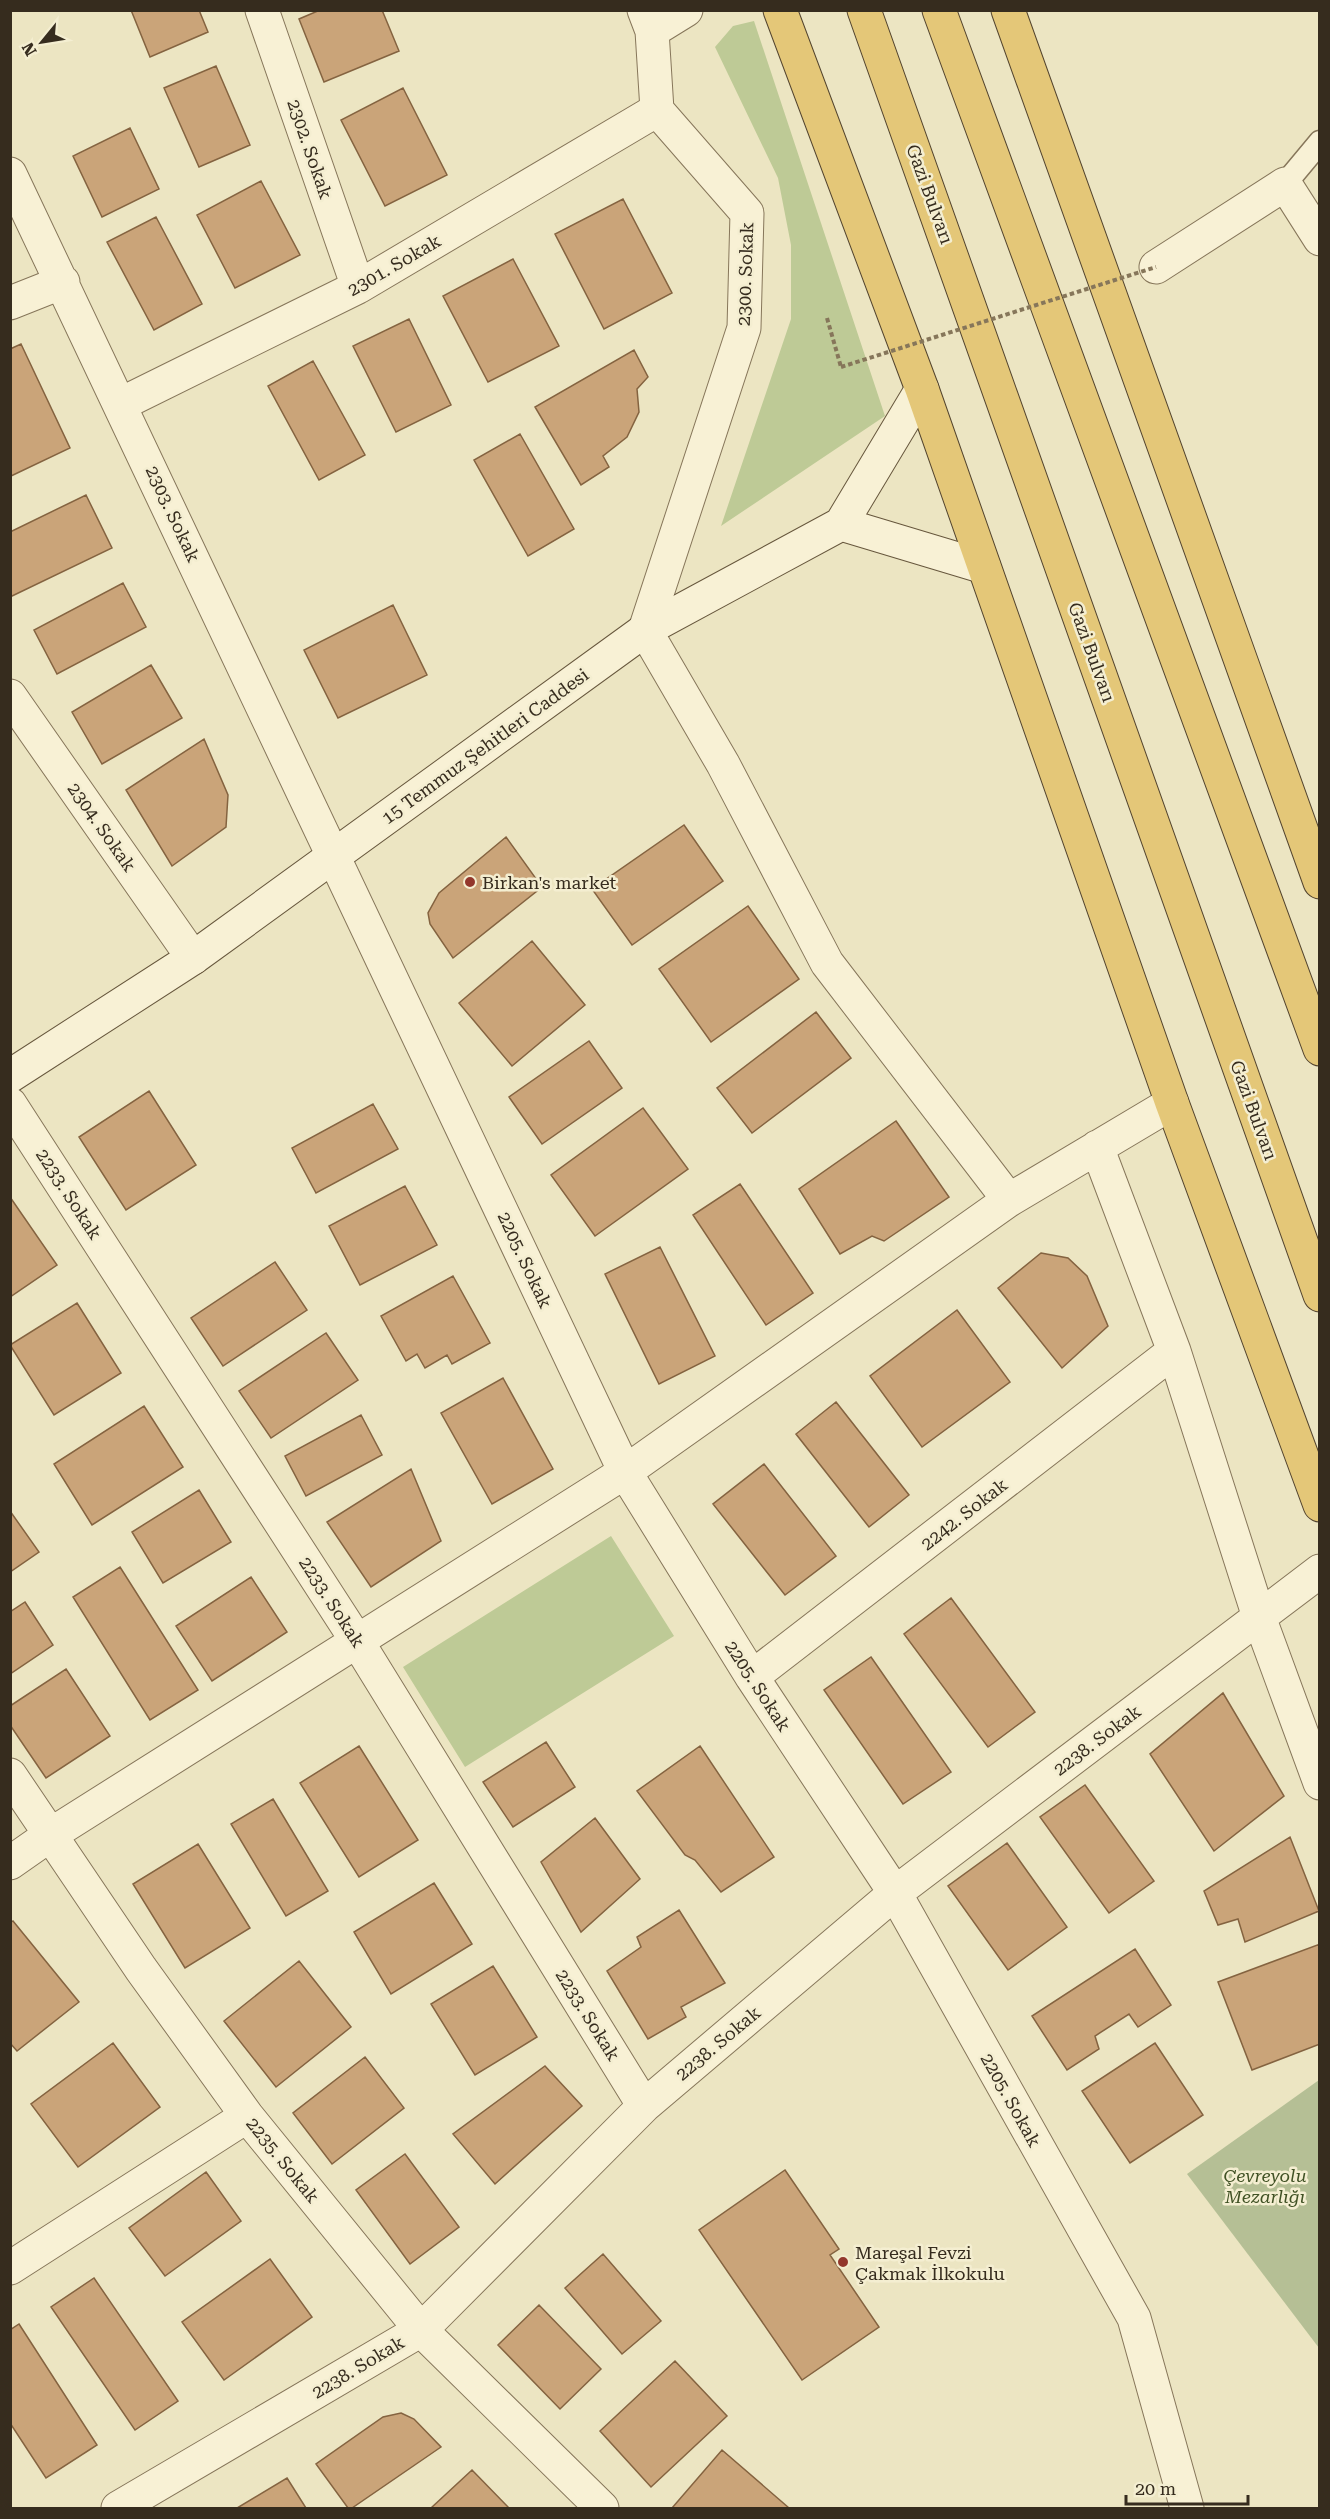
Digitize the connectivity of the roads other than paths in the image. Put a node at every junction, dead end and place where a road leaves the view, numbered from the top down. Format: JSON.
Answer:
{"nodes":[{"id":1,"x":262,"y":10,"type":"edge"},
{"id":2,"x":686,"y":10,"type":"edge"},
{"id":3,"x":780,"y":10,"type":"edge"},
{"id":4,"x":864,"y":10,"type":"edge"},
{"id":5,"x":939,"y":10,"type":"edge"},
{"id":6,"x":1008,"y":10,"type":"edge"},
{"id":7,"x":648,"y":21,"type":"edge"},
{"id":8,"x":657,"y":110,"type":"junction"},
{"id":9,"x":1320,"y":142,"type":"edge"},
{"id":10,"x":10,"y":174,"type":"edge"},
{"id":11,"x":1285,"y":184,"type":"junction"},
{"id":12,"x":1320,"y":239,"type":"edge"},
{"id":13,"x":1156,"y":267,"type":"road end"},
{"id":14,"x":63,"y":282,"type":"junction"},
{"id":15,"x":358,"y":287,"type":"junction"},
{"id":16,"x":10,"y":303,"type":"edge"},
{"id":17,"x":922,"y":389,"type":"junction"},
{"id":18,"x":121,"y":404,"type":"junction"},
{"id":19,"x":841,"y":524,"type":"junction"},
{"id":20,"x":984,"y":567,"type":"junction"},
{"id":21,"x":645,"y":630,"type":"junction"},
{"id":22,"x":10,"y":696,"type":"edge"},
{"id":23,"x":333,"y":856,"type":"junction"},
{"id":24,"x":1320,"y":882,"type":"edge"},
{"id":25,"x":193,"y":958,"type":"junction"},
{"id":26,"x":1320,"y":1049,"type":"edge"},
{"id":27,"x":10,"y":1076,"type":"edge"},
{"id":28,"x":1172,"y":1103,"type":"junction"},
{"id":29,"x":10,"y":1104,"type":"edge"},
{"id":30,"x":1097,"y":1147,"type":"junction"},
{"id":31,"x":1009,"y":1200,"type":"junction"},
{"id":32,"x":1320,"y":1294,"type":"edge"},
{"id":33,"x":1174,"y":1351,"type":"junction"},
{"id":34,"x":625,"y":1472,"type":"junction"},
{"id":35,"x":1320,"y":1505,"type":"edge"},
{"id":36,"x":1320,"y":1571,"type":"edge"},
{"id":37,"x":1259,"y":1617,"type":"junction"},
{"id":38,"x":357,"y":1641,"type":"junction"},
{"id":39,"x":752,"y":1677,"type":"junction"},
{"id":40,"x":10,"y":1775,"type":"edge"},
{"id":41,"x":1320,"y":1783,"type":"edge"},
{"id":42,"x":51,"y":1835,"type":"junction"},
{"id":43,"x":10,"y":1863,"type":"edge"},
{"id":44,"x":895,"y":1893,"type":"junction"},
{"id":45,"x":644,"y":2106,"type":"junction"},
{"id":46,"x":247,"y":2116,"type":"junction"},
{"id":47,"x":10,"y":2268,"type":"edge"},
{"id":48,"x":421,"y":2330,"type":"junction"},
{"id":49,"x":118,"y":2508,"type":"edge"},
{"id":50,"x":602,"y":2508,"type":"edge"},
{"id":51,"x":1187,"y":2508,"type":"edge"}],
"edges":[{"from":1,"to":15,"type":"street","name":"2302. Sokak"},
{"from":2,"to":7,"type":"street"},
{"from":3,"to":17,"type":"highway"},
{"from":4,"to":32,"type":"highway","name":"Gazi Bulvarı"},
{"from":5,"to":26,"type":"highway"},
{"from":6,"to":24,"type":"highway"},
{"from":7,"to":8,"type":"street"},
{"from":8,"to":15,"type":"street","name":"2301. Sokak"},
{"from":8,"to":21,"type":"street","name":"2300. Sokak"},
{"from":9,"to":11,"type":"lane"},
{"from":10,"to":14,"type":"street","name":"2303. Sokak"},
{"from":11,"to":12,"type":"street"},
{"from":11,"to":13,"type":"street"},
{"from":14,"to":16,"type":"street"},
{"from":14,"to":18,"type":"street","name":"2303. Sokak"},
{"from":15,"to":18,"type":"street","name":"2301. Sokak"},
{"from":17,"to":19,"type":"street"},
{"from":17,"to":20,"type":"highway"},
{"from":18,"to":23,"type":"street","name":"2303. Sokak"},
{"from":19,"to":20,"type":"street"},
{"from":19,"to":21,"type":"street","name":"15 Temmuz Şehitleri Caddesi"},
{"from":20,"to":28,"type":"highway"},
{"from":21,"to":23,"type":"street","name":"15 Temmuz Şehitleri Caddesi"},
{"from":21,"to":31,"type":"street"},
{"from":22,"to":25,"type":"street","name":"2304. Sokak"},
{"from":23,"to":25,"type":"street","name":"15 Temmuz Şehitleri Caddesi"},
{"from":23,"to":34,"type":"street","name":"2205. Sokak"},
{"from":25,"to":27,"type":"street","name":"15 Temmuz Şehitleri Caddesi"},
{"from":28,"to":30,"type":"street"},
{"from":28,"to":35,"type":"highway"},
{"from":29,"to":38,"type":"street","name":"2233. Sokak"},
{"from":30,"to":31,"type":"street"},
{"from":30,"to":33,"type":"street"},
{"from":31,"to":34,"type":"street"},
{"from":33,"to":37,"type":"street"},
{"from":33,"to":39,"type":"street","name":"2242. Sokak"},
{"from":34,"to":38,"type":"street"},
{"from":34,"to":39,"type":"street","name":"2205. Sokak"},
{"from":36,"to":37,"type":"street","name":"2238. Sokak"},
{"from":37,"to":41,"type":"street"},
{"from":37,"to":44,"type":"street","name":"2238. Sokak"},
{"from":38,"to":42,"type":"street"},
{"from":38,"to":45,"type":"street","name":"2233. Sokak"},
{"from":39,"to":44,"type":"street","name":"2205. Sokak"},
{"from":40,"to":42,"type":"street","name":"2235. Sokak"},
{"from":42,"to":43,"type":"street"},
{"from":42,"to":46,"type":"street","name":"2235. Sokak"},
{"from":44,"to":45,"type":"street","name":"2238. Sokak"},
{"from":44,"to":51,"type":"street","name":"2205. Sokak"},
{"from":45,"to":48,"type":"street","name":"2238. Sokak"},
{"from":46,"to":47,"type":"street"},
{"from":46,"to":48,"type":"street","name":"2235. Sokak"},
{"from":48,"to":49,"type":"street","name":"2238. Sokak"},
{"from":48,"to":50,"type":"street","name":"2235. Sokak"}]}
